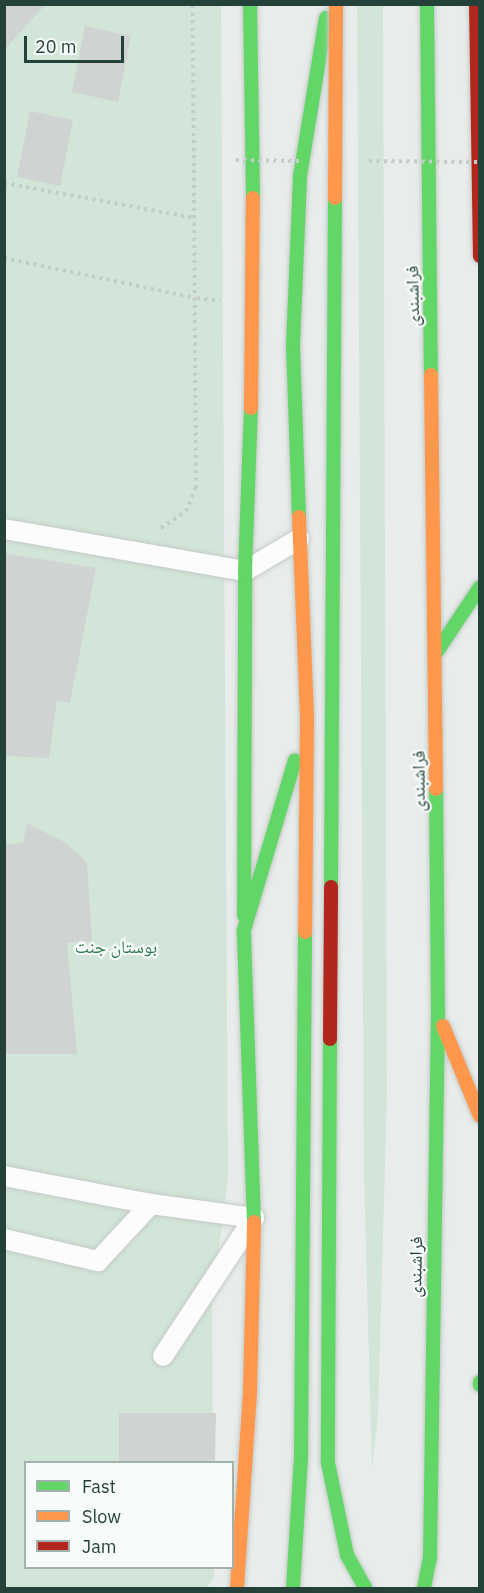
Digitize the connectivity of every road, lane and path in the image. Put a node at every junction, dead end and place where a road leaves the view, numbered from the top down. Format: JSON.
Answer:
{"nodes":[{"id":1,"x":193,"y":4,"type":"edge"},
{"id":2,"x":250,"y":4,"type":"edge"},
{"id":3,"x":329,"y":4,"type":"edge"},
{"id":4,"x":336,"y":4,"type":"edge"},
{"id":5,"x":427,"y":4,"type":"edge"},
{"id":6,"x":476,"y":4,"type":"edge"},
{"id":7,"x":4,"y":183,"type":"edge"},
{"id":8,"x":479,"y":205,"type":"edge"},
{"id":9,"x":195,"y":218,"type":"junction"},
{"id":10,"x":480,"y":256,"type":"edge"},
{"id":11,"x":4,"y":258,"type":"edge"},
{"id":12,"x":195,"y":298,"type":"junction"},
{"id":13,"x":4,"y":529,"type":"edge"},
{"id":14,"x":156,"y":531,"type":"dead end"},
{"id":15,"x":299,"y":539,"type":"junction"},
{"id":16,"x":245,"y":571,"type":"junction"},
{"id":17,"x":480,"y":587,"type":"edge"},
{"id":18,"x":436,"y":653,"type":"junction"},
{"id":19,"x":307,"y":718,"type":"junction"},
{"id":20,"x":244,"y":930,"type":"junction"},
{"id":21,"x":438,"y":1013,"type":"junction"},
{"id":22,"x":480,"y":1116,"type":"edge"},
{"id":23,"x":4,"y":1176,"type":"edge"},
{"id":24,"x":151,"y":1204,"type":"junction"},
{"id":25,"x":254,"y":1218,"type":"junction"},
{"id":26,"x":4,"y":1239,"type":"edge"},
{"id":27,"x":163,"y":1356,"type":"dead end"},
{"id":28,"x":430,"y":1558,"type":"junction"},
{"id":29,"x":241,"y":1572,"type":"junction"},
{"id":30,"x":237,"y":1588,"type":"edge"},
{"id":31,"x":249,"y":1588,"type":"edge"},
{"id":32,"x":293,"y":1588,"type":"edge"},
{"id":33,"x":365,"y":1588,"type":"edge"},
{"id":34,"x":413,"y":1588,"type":"edge"},
{"id":35,"x":424,"y":1588,"type":"edge"}],
"edges":[{"from":1,"to":9,"type":"path"},
{"from":2,"to":16,"type":"main road"},
{"from":3,"to":15,"type":"main road"},
{"from":4,"to":33,"type":"main road","bridge":true},
{"from":5,"to":18,"type":"main road","name":"فراشبندی"},
{"from":6,"to":8,"type":"main road"},
{"from":7,"to":9,"type":"path"},
{"from":8,"to":10,"type":"main road"},
{"from":9,"to":12,"type":"path"},
{"from":11,"to":12,"type":"path"},
{"from":12,"to":14,"type":"path"},
{"from":13,"to":16,"type":"lane"},
{"from":15,"to":16,"type":"lane"},
{"from":15,"to":19,"type":"main road"},
{"from":16,"to":20,"type":"main road"},
{"from":17,"to":18,"type":"main road"},
{"from":18,"to":21,"type":"main road","name":"فراشبندی"},
{"from":19,"to":20,"type":"main road"},
{"from":19,"to":32,"type":"main road"},
{"from":20,"to":25,"type":"main road"},
{"from":21,"to":22,"type":"main road"},
{"from":21,"to":28,"type":"main road","name":"فراشبندی"},
{"from":23,"to":24,"type":"lane"},
{"from":24,"to":25,"type":"lane"},
{"from":24,"to":26,"type":"lane"},
{"from":25,"to":27,"type":"lane"},
{"from":25,"to":29,"type":"main road"},
{"from":28,"to":34,"type":"main road"},
{"from":28,"to":35,"type":"main road","name":"فراشبندی"},
{"from":29,"to":30,"type":"main road"},
{"from":29,"to":31,"type":"main road"}]}
